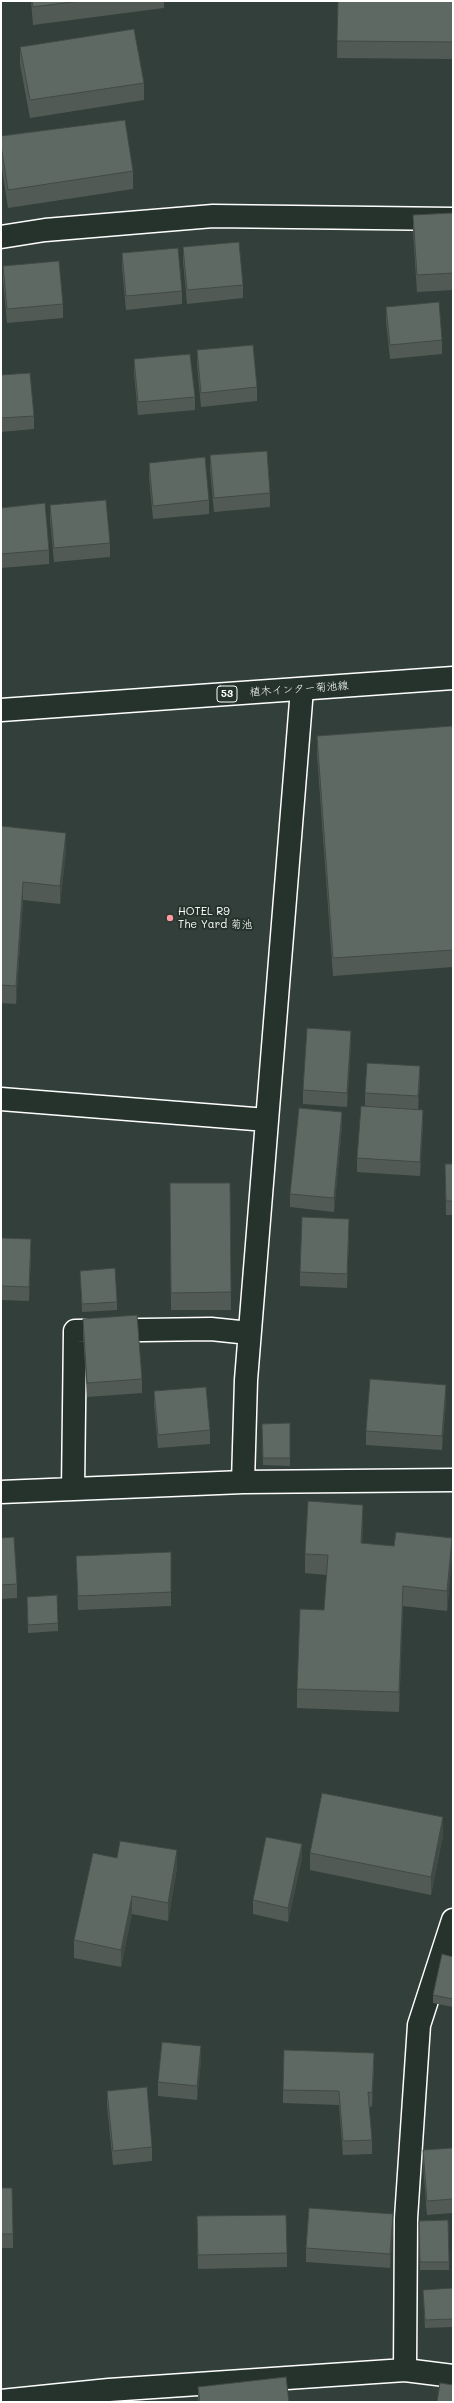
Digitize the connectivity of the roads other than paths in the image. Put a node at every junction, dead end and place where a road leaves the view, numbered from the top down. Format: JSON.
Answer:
{"nodes":[{"id":1,"x":453,"y":219,"type":"edge"},
{"id":2,"x":1,"y":237,"type":"edge"},
{"id":3,"x":453,"y":678,"type":"edge"},
{"id":4,"x":302,"y":689,"type":"junction"},
{"id":5,"x":1,"y":710,"type":"edge"},
{"id":6,"x":1,"y":1099,"type":"edge"},
{"id":7,"x":267,"y":1120,"type":"junction"},
{"id":8,"x":249,"y":1333,"type":"junction"},
{"id":9,"x":453,"y":1480,"type":"edge"},
{"id":10,"x":243,"y":1482,"type":"junction"},
{"id":11,"x":73,"y":1489,"type":"junction"},
{"id":12,"x":1,"y":1492,"type":"edge"},
{"id":13,"x":453,"y":1920,"type":"edge"},
{"id":14,"x":405,"y":2370,"type":"junction"},
{"id":15,"x":453,"y":2376,"type":"edge"},
{"id":16,"x":1,"y":2401,"type":"edge"}],
"edges":[{"from":1,"to":2,"type":"street"},
{"from":3,"to":4,"type":"street","name":"植木インター菊池線","number":"53"},
{"from":4,"to":5,"type":"street","name":"植木インター菊池線","number":"53"},
{"from":4,"to":7,"type":"street"},
{"from":6,"to":7,"type":"street"},
{"from":7,"to":8,"type":"street"},
{"from":8,"to":10,"type":"street"},
{"from":8,"to":11,"type":"street"},
{"from":9,"to":10,"type":"street"},
{"from":10,"to":11,"type":"street"},
{"from":11,"to":12,"type":"street"},
{"from":13,"to":14,"type":"street"},
{"from":14,"to":15,"type":"street"},
{"from":14,"to":16,"type":"street"}]}
